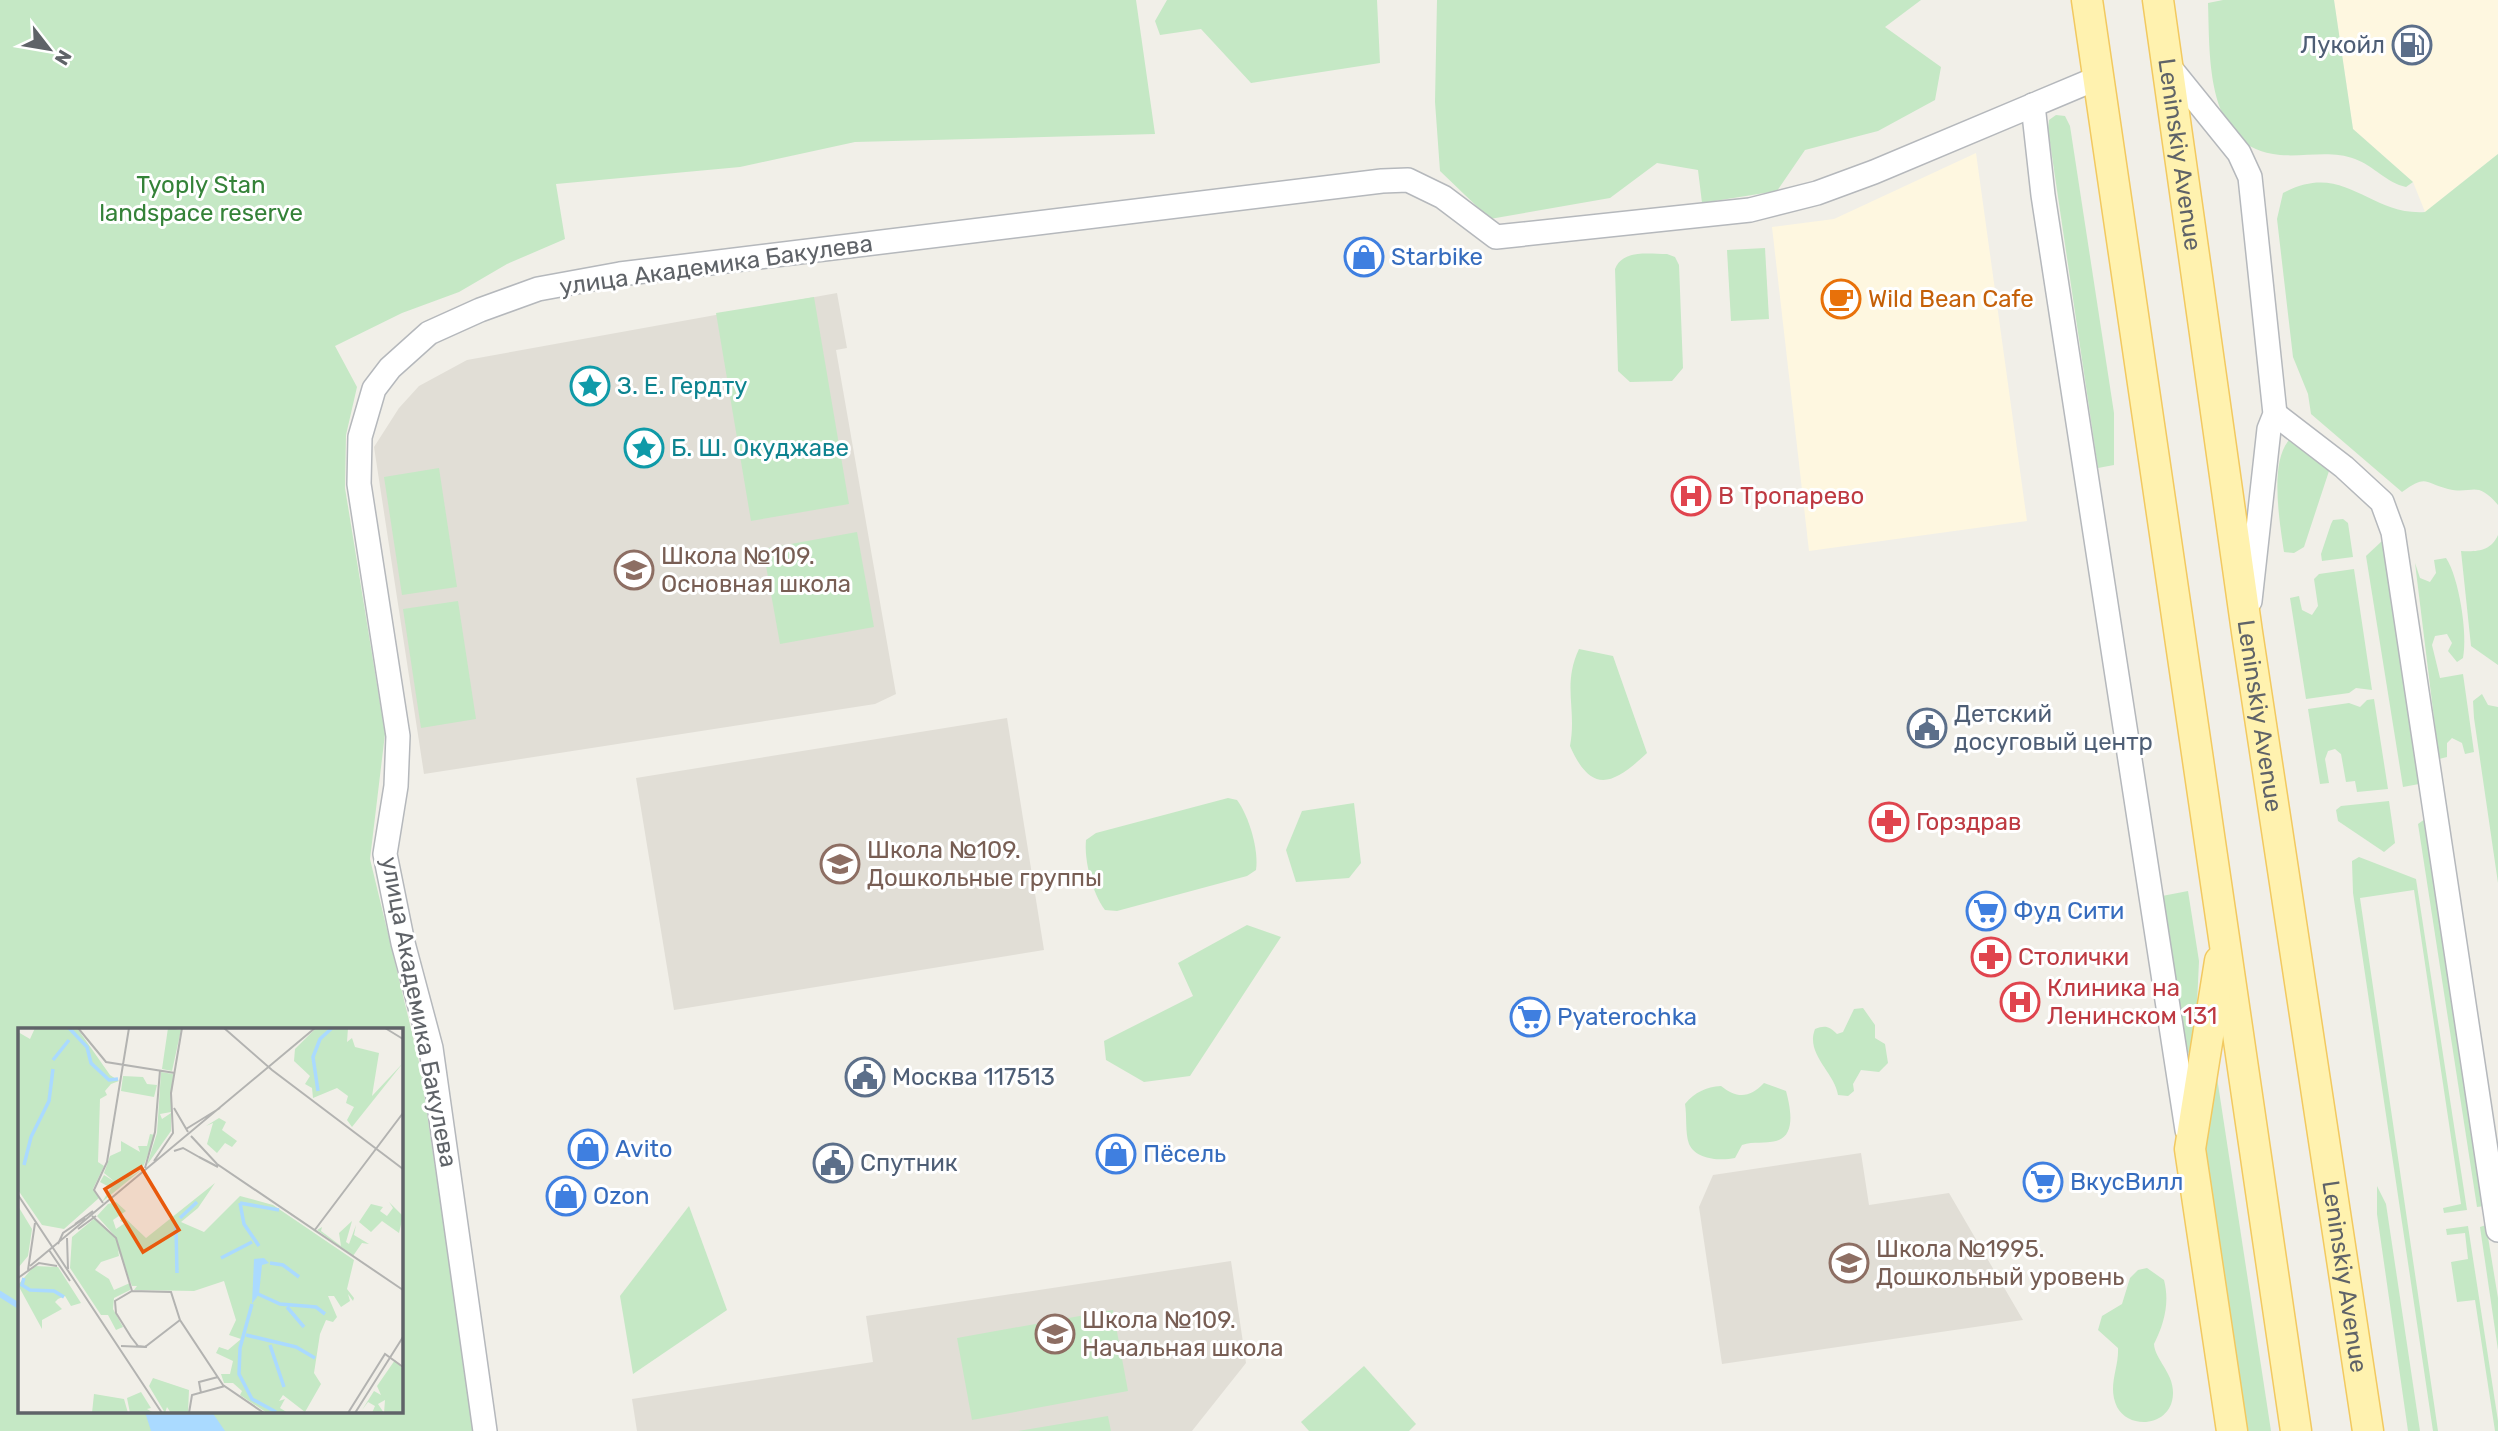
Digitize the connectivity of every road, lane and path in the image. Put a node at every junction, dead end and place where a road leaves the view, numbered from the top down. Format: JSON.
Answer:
{"nodes":[{"id":1,"x":2087,"y":0,"type":"edge"},
{"id":2,"x":2158,"y":0,"type":"edge"},
{"id":3,"x":2168,"y":64,"type":"junction"},
{"id":4,"x":2099,"y":77,"type":"junction"},
{"id":5,"x":2034,"y":105,"type":"junction"},
{"id":6,"x":2275,"y":414,"type":"junction"},
{"id":7,"x":2247,"y":632,"type":"junction"},
{"id":8,"x":2224,"y":932,"type":"junction"},
{"id":9,"x":2190,"y":1149,"type":"junction"},
{"id":10,"x":2498,"y":1230,"type":"edge"},
{"id":11,"x":485,"y":1431,"type":"edge"},
{"id":12,"x":2232,"y":1431,"type":"edge"},
{"id":13,"x":2296,"y":1431,"type":"edge"},
{"id":14,"x":2368,"y":1431,"type":"edge"}],
"edges":[{"from":1,"to":4,"type":"main road"},
{"from":2,"to":3,"type":"main road","name":"Leninskiy Avenue"},
{"from":3,"to":6,"type":"street"},
{"from":3,"to":7,"type":"main road","name":"Leninskiy Avenue"},
{"from":4,"to":5,"type":"street","name":"улица Академика Бакулева"},
{"from":4,"to":8,"type":"main road"},
{"from":5,"to":9,"type":"street"},
{"from":5,"to":11,"type":"street","name":"улица Академика Бакулева"},
{"from":6,"to":7,"type":"street"},
{"from":6,"to":10,"type":"street"},
{"from":7,"to":14,"type":"main road","name":"Leninskiy Avenue"},
{"from":8,"to":9,"type":"main road"},
{"from":8,"to":13,"type":"main road"},
{"from":9,"to":12,"type":"main road"}]}
